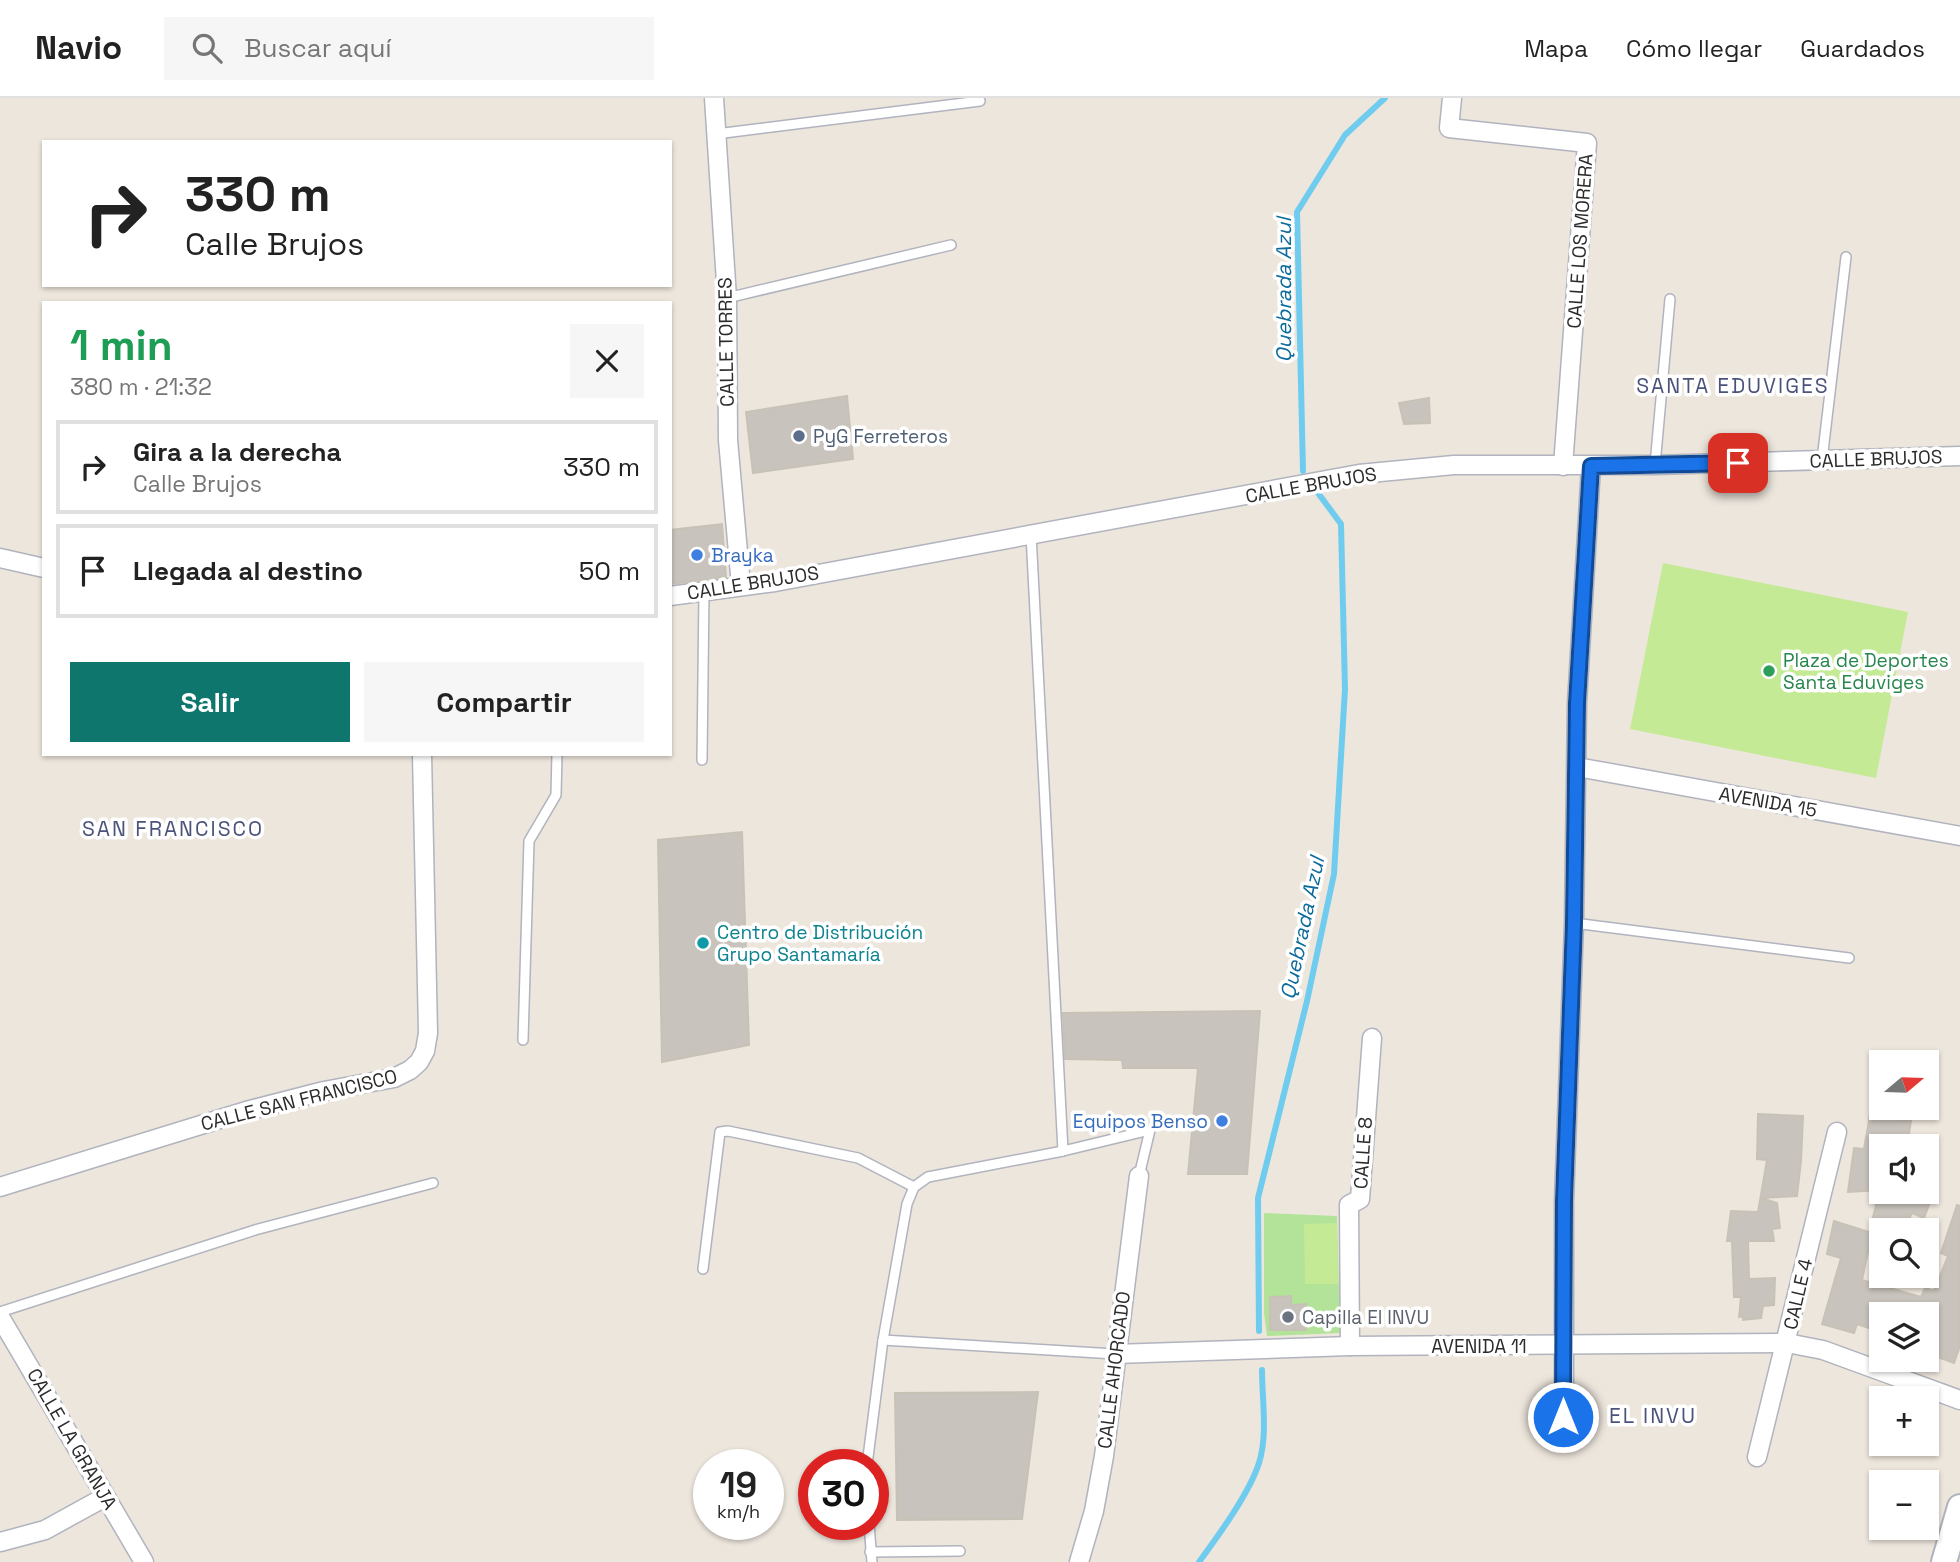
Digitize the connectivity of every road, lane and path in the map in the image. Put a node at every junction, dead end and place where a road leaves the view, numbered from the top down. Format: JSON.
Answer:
{"nodes":[{"id":1,"x":714,"y":98,"type":"edge"},
{"id":2,"x":1452,"y":98,"type":"edge"},
{"id":3,"x":981,"y":101,"type":"dead end"},
{"id":4,"x":716,"y":134,"type":"junction"},
{"id":5,"x":951,"y":245,"type":"dead end"},
{"id":6,"x":1846,"y":257,"type":"dead end"},
{"id":7,"x":727,"y":298,"type":"junction"},
{"id":8,"x":1670,"y":299,"type":"dead end"},
{"id":9,"x":1960,"y":456,"type":"edge"},
{"id":10,"x":1822,"y":460,"type":"junction"},
{"id":11,"x":1655,"y":465,"type":"junction"},
{"id":12,"x":1563,"y":466,"type":"junction"},
{"id":13,"x":1591,"y":466,"type":"junction"},
{"id":14,"x":1031,"y":534,"type":"junction"},
{"id":15,"x":0,"y":558,"type":"edge"},
{"id":16,"x":42,"y":568,"type":"edge"},
{"id":17,"x":741,"y":586,"type":"junction"},
{"id":18,"x":704,"y":591,"type":"junction"},
{"id":19,"x":672,"y":596,"type":"edge"},
{"id":20,"x":422,"y":756,"type":"edge"},
{"id":21,"x":558,"y":756,"type":"edge"},
{"id":22,"x":702,"y":760,"type":"dead end"},
{"id":23,"x":1577,"y":767,"type":"junction"},
{"id":24,"x":1960,"y":836,"type":"edge"},
{"id":25,"x":1574,"y":923,"type":"junction"},
{"id":26,"x":1849,"y":958,"type":"dead end"},
{"id":27,"x":1373,"y":1038,"type":"dead end"},
{"id":28,"x":523,"y":1040,"type":"dead end"},
{"id":29,"x":1837,"y":1132,"type":"dead end"},
{"id":30,"x":1063,"y":1151,"type":"junction"},
{"id":31,"x":1139,"y":1176,"type":"joint"},
{"id":32,"x":433,"y":1182,"type":"dead end"},
{"id":33,"x":0,"y":1187,"type":"edge"},
{"id":34,"x":914,"y":1187,"type":"junction"},
{"id":35,"x":703,"y":1269,"type":"dead end"},
{"id":36,"x":0,"y":1314,"type":"edge"},
{"id":37,"x":883,"y":1340,"type":"junction"},
{"id":38,"x":1787,"y":1343,"type":"junction"},
{"id":39,"x":1350,"y":1346,"type":"junction"},
{"id":40,"x":1563,"y":1346,"type":"junction"},
{"id":41,"x":1115,"y":1354,"type":"junction"},
{"id":42,"x":1960,"y":1400,"type":"edge"},
{"id":43,"x":1564,"y":1441,"type":"dead end"},
{"id":44,"x":869,"y":1449,"type":"edge"},
{"id":45,"x":1758,"y":1457,"type":"dead end"},
{"id":46,"x":105,"y":1497,"type":"junction"},
{"id":47,"x":1960,"y":1507,"type":"edge"},
{"id":48,"x":0,"y":1542,"type":"edge"},
{"id":49,"x":960,"y":1551,"type":"dead end"},
{"id":50,"x":871,"y":1557,"type":"edge"},
{"id":51,"x":144,"y":1562,"type":"edge"},
{"id":52,"x":1079,"y":1562,"type":"edge"},
{"id":53,"x":1944,"y":1562,"type":"edge"}],
"edges":[{"from":1,"to":4,"type":"street","name":"CALLE TORRES"},
{"from":2,"to":12,"type":"street","name":"CALLE LOS MORERA"},
{"from":3,"to":4,"type":"lane"},
{"from":4,"to":7,"type":"street","name":"CALLE TORRES"},
{"from":5,"to":7,"type":"lane"},
{"from":6,"to":10,"type":"lane"},
{"from":7,"to":17,"type":"street","name":"CALLE TORRES"},
{"from":8,"to":11,"type":"lane"},
{"from":9,"to":10,"type":"street","name":"CALLE BRUJOS"},
{"from":10,"to":11,"type":"street","name":"CALLE BRUJOS"},
{"from":11,"to":13,"type":"street","name":"CALLE BRUJOS"},
{"from":12,"to":13,"type":"street","name":"CALLE BRUJOS"},
{"from":12,"to":14,"type":"street","name":"CALLE BRUJOS"},
{"from":13,"to":23,"type":"street"},
{"from":14,"to":17,"type":"street","name":"CALLE BRUJOS"},
{"from":14,"to":30,"type":"lane"},
{"from":15,"to":16,"type":"street"},
{"from":17,"to":18,"type":"street","name":"CALLE BRUJOS"},
{"from":18,"to":19,"type":"street","name":"CALLE BRUJOS"},
{"from":18,"to":22,"type":"lane"},
{"from":20,"to":33,"type":"street","name":"CALLE SAN FRANCISCO"},
{"from":21,"to":28,"type":"lane"},
{"from":23,"to":24,"type":"street","name":"AVENIDA 15"},
{"from":23,"to":25,"type":"street"},
{"from":25,"to":26,"type":"lane"},
{"from":25,"to":40,"type":"street"},
{"from":27,"to":39,"type":"street","name":"CALLE 8"},
{"from":29,"to":38,"type":"street","name":"CALLE 4"},
{"from":30,"to":31,"type":"lane"},
{"from":30,"to":34,"type":"lane"},
{"from":31,"to":41,"type":"street","name":"CALLE AHORCADO"},
{"from":32,"to":36,"type":"lane"},
{"from":34,"to":35,"type":"lane"},
{"from":34,"to":37,"type":"lane"},
{"from":36,"to":46,"type":"street","name":"CALLE LA GRANJA"},
{"from":37,"to":41,"type":"lane"},
{"from":37,"to":44,"type":"lane"},
{"from":38,"to":40,"type":"street","name":"AVENIDA 11"},
{"from":38,"to":42,"type":"street","name":"AVENIDA 11"},
{"from":38,"to":45,"type":"street","name":"CALLE 4"},
{"from":39,"to":40,"type":"street","name":"AVENIDA 11"},
{"from":39,"to":41,"type":"street","name":"AVENIDA 11"},
{"from":40,"to":43,"type":"street"},
{"from":41,"to":52,"type":"street","name":"CALLE AHORCADO"},
{"from":46,"to":48,"type":"street"},
{"from":46,"to":51,"type":"street","name":"CALLE LA GRANJA"},
{"from":47,"to":53,"type":"main road"},
{"from":49,"to":50,"type":"lane"}]}
